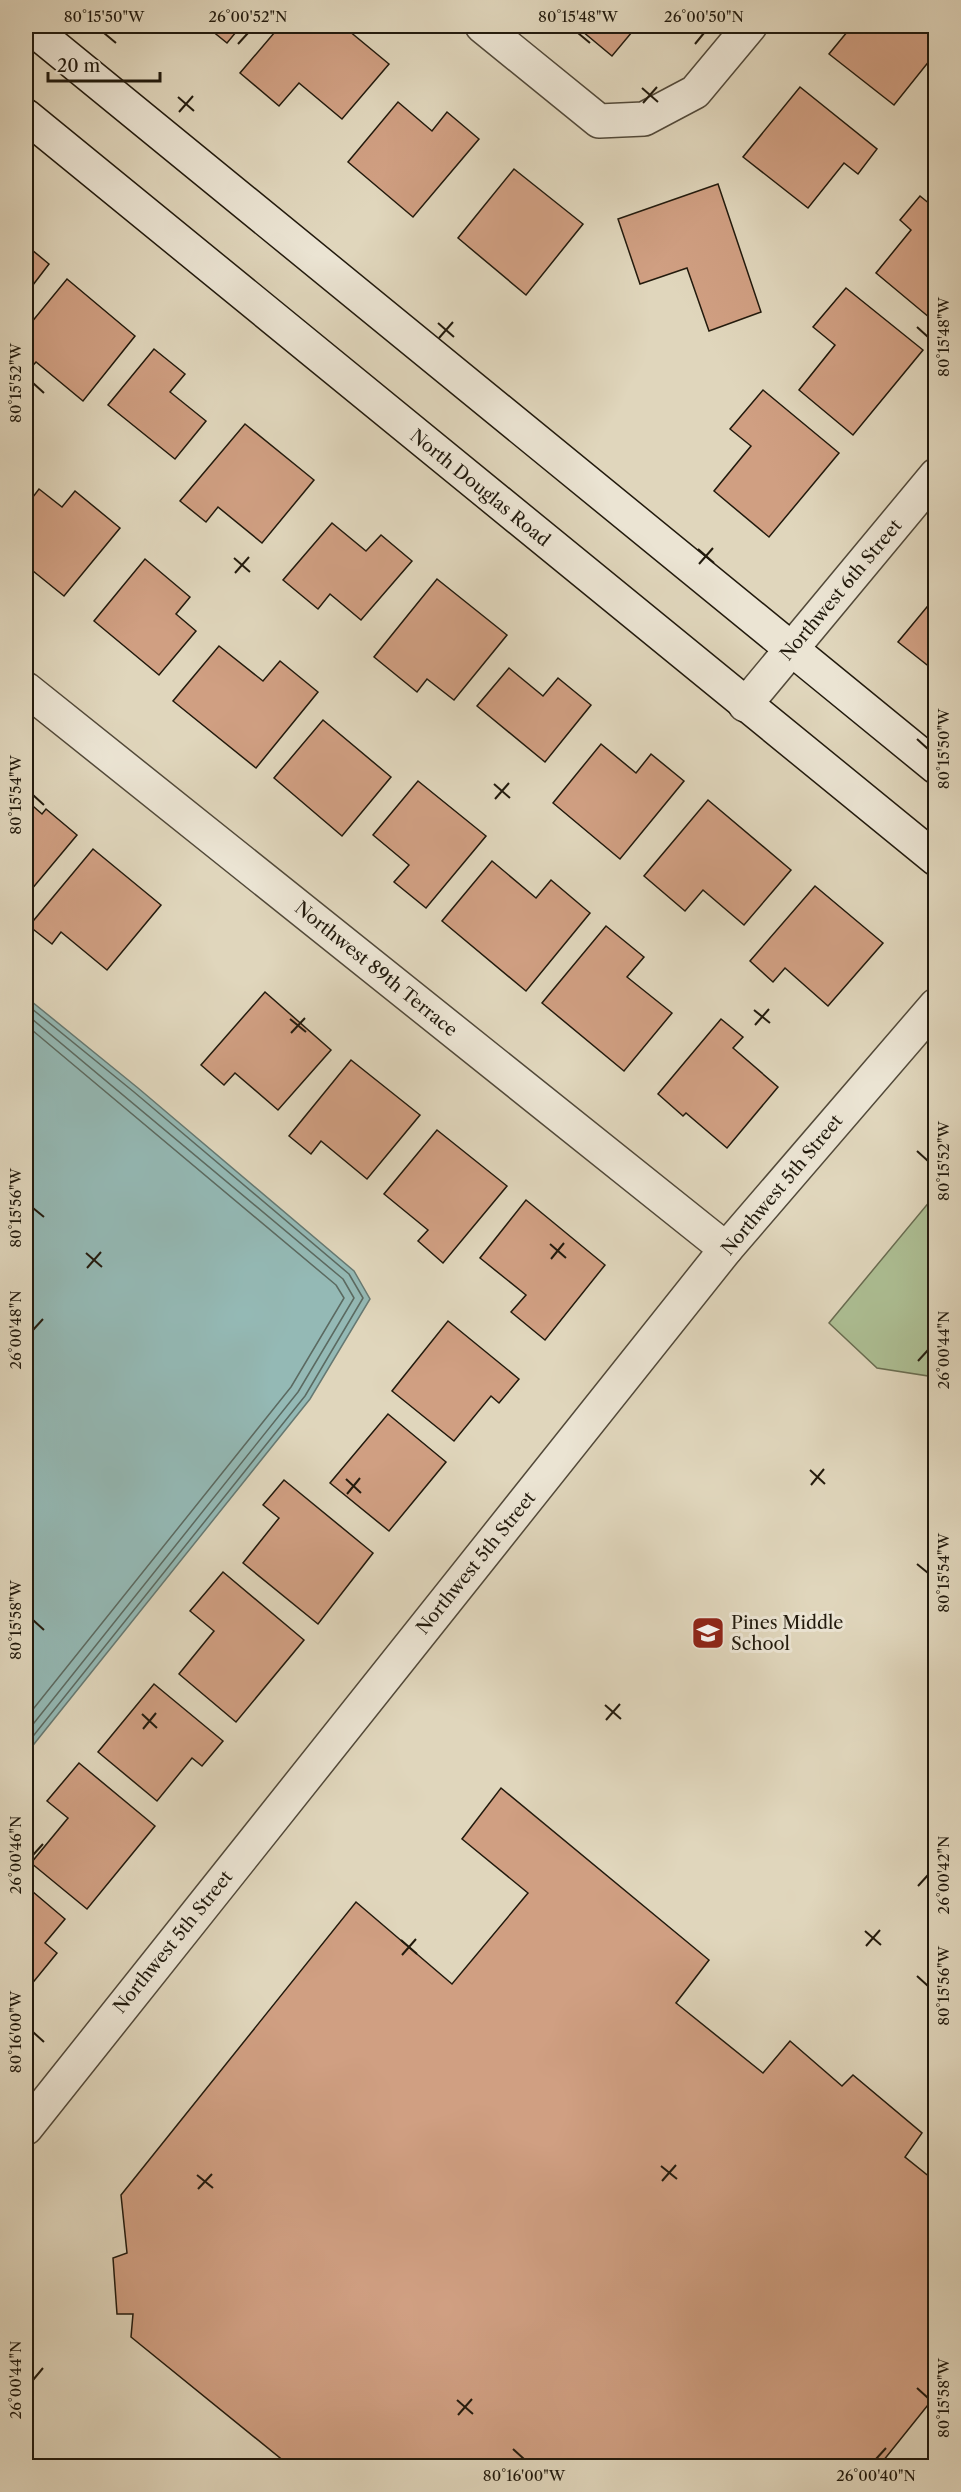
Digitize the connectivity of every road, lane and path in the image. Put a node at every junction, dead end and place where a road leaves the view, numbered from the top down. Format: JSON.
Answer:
{"nodes":[{"id":1,"x":29,"y":26,"type":"edge"},
{"id":2,"x":482,"y":26,"type":"edge"},
{"id":3,"x":750,"y":26,"type":"edge"},
{"id":4,"x":26,"y":116,"type":"edge"},
{"id":5,"x":936,"y":475,"type":"edge"},
{"id":6,"x":792,"y":649,"type":"junction"},
{"id":7,"x":26,"y":689,"type":"edge"},
{"id":8,"x":745,"y":705,"type":"junction"},
{"id":9,"x":936,"y":767,"type":"edge"},
{"id":10,"x":936,"y":859,"type":"edge"},
{"id":11,"x":936,"y":1005,"type":"edge"},
{"id":12,"x":726,"y":1249,"type":"junction"},
{"id":13,"x":26,"y":2128,"type":"edge"}],
"edges":[{"from":1,"to":6,"type":"street"},
{"from":2,"to":3,"type":"street"},
{"from":4,"to":8,"type":"street","name":"North Douglas Road"},
{"from":5,"to":6,"type":"street","name":"Northwest 6th Street"},
{"from":6,"to":8,"type":"street","name":"Northwest 6th Street"},
{"from":6,"to":9,"type":"street"},
{"from":7,"to":12,"type":"street","name":"Northwest 89th Terrace"},
{"from":8,"to":10,"type":"street","name":"North Douglas Road"},
{"from":11,"to":12,"type":"street","name":"Northwest 5th Street"},
{"from":12,"to":13,"type":"street","name":"Northwest 5th Street"}]}
